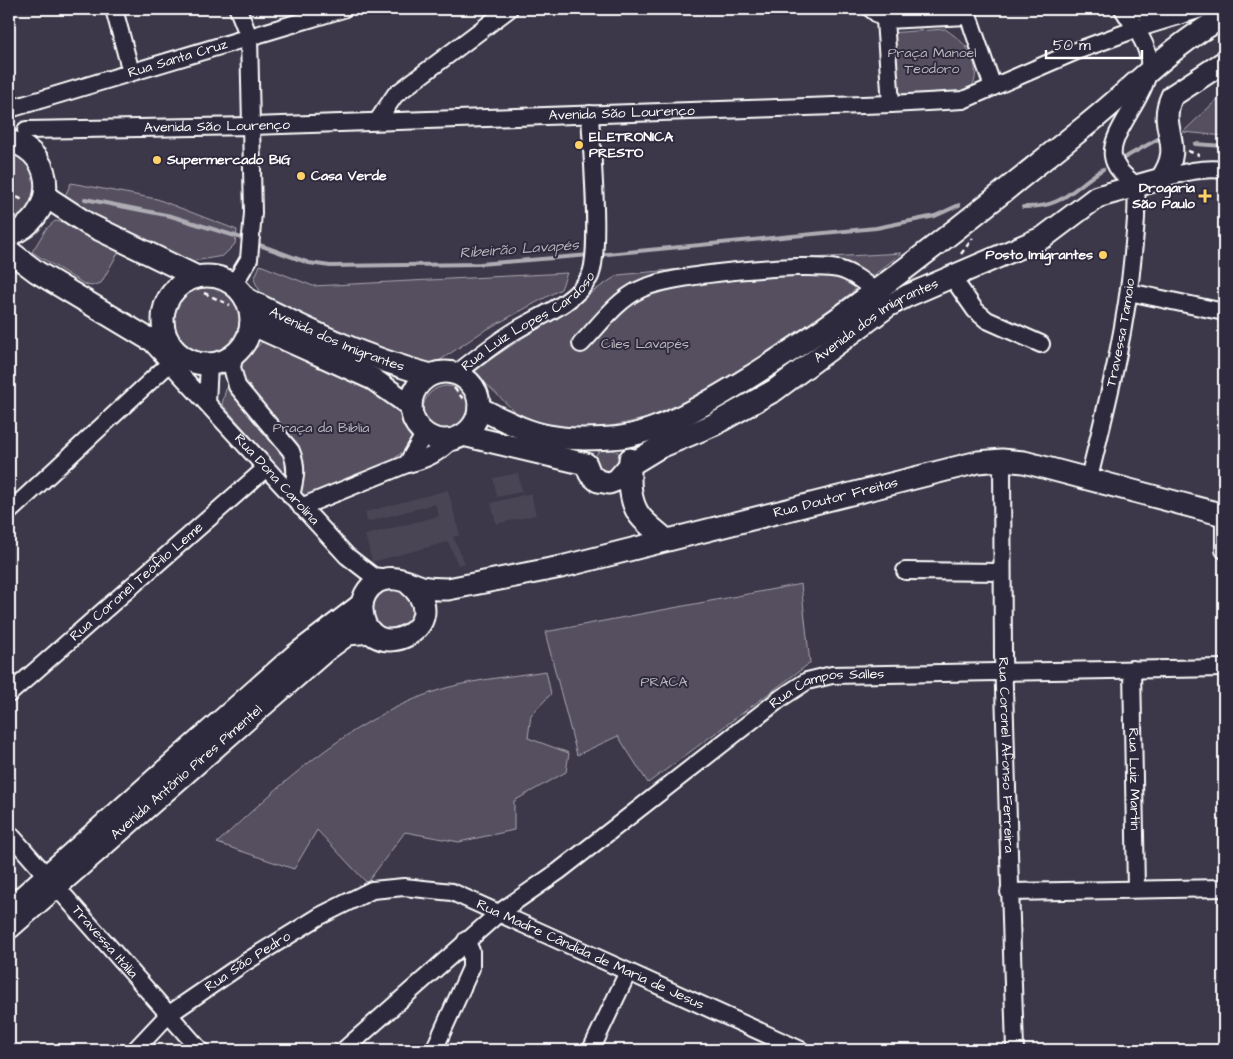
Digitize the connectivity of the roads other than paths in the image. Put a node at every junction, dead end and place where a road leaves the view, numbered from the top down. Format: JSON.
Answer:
{"nodes":[{"id":1,"x":114,"y":9,"type":"edge"},
{"id":2,"x":238,"y":9,"type":"edge"},
{"id":3,"x":343,"y":9,"type":"edge"},
{"id":4,"x":509,"y":9,"type":"edge"},
{"id":5,"x":871,"y":9,"type":"edge"},
{"id":6,"x":1122,"y":9,"type":"edge"},
{"id":7,"x":1131,"y":9,"type":"edge"},
{"id":8,"x":1155,"y":9,"type":"edge"},
{"id":9,"x":1201,"y":9,"type":"edge"},
{"id":10,"x":967,"y":12,"type":"edge"},
{"id":11,"x":1180,"y":12,"type":"edge"},
{"id":12,"x":1224,"y":17,"type":"edge"},
{"id":13,"x":885,"y":20,"type":"junction"},
{"id":14,"x":1129,"y":31,"type":"junction"},
{"id":15,"x":249,"y":37,"type":"junction"},
{"id":16,"x":1223,"y":61,"type":"edge"},
{"id":17,"x":131,"y":72,"type":"junction"},
{"id":18,"x":1148,"y":72,"type":"junction"},
{"id":19,"x":993,"y":87,"type":"junction"},
{"id":20,"x":891,"y":104,"type":"junction"},
{"id":21,"x":11,"y":107,"type":"edge"},
{"id":22,"x":590,"y":114,"type":"junction"},
{"id":23,"x":378,"y":120,"type":"junction"},
{"id":24,"x":252,"y":126,"type":"junction"},
{"id":25,"x":17,"y":136,"type":"edge"},
{"id":26,"x":1224,"y":170,"type":"edge"},
{"id":27,"x":1161,"y":179,"type":"junction"},
{"id":28,"x":1136,"y":186,"type":"junction"},
{"id":29,"x":45,"y":196,"type":"junction"},
{"id":30,"x":9,"y":234,"type":"edge"},
{"id":31,"x":9,"y":250,"type":"edge"},
{"id":32,"x":9,"y":265,"type":"edge"},
{"id":33,"x":196,"y":277,"type":"junction"},
{"id":34,"x":952,"y":277,"type":"junction"},
{"id":35,"x":53,"y":282,"type":"junction"},
{"id":36,"x":239,"y":291,"type":"junction"},
{"id":37,"x":876,"y":292,"type":"junction"},
{"id":38,"x":1129,"y":292,"type":"junction"},
{"id":39,"x":1224,"y":312,"type":"edge"},
{"id":40,"x":251,"y":324,"type":"junction"},
{"id":41,"x":581,"y":344,"type":"dead end"},
{"id":42,"x":1041,"y":344,"type":"dead end"},
{"id":43,"x":165,"y":348,"type":"junction"},
{"id":44,"x":235,"y":354,"type":"junction"},
{"id":45,"x":203,"y":364,"type":"junction"},
{"id":46,"x":456,"y":374,"type":"junction"},
{"id":47,"x":431,"y":375,"type":"junction"},
{"id":48,"x":207,"y":403,"type":"junction"},
{"id":49,"x":411,"y":406,"type":"junction"},
{"id":50,"x":479,"y":408,"type":"junction"},
{"id":51,"x":425,"y":434,"type":"junction"},
{"id":52,"x":458,"y":437,"type":"junction"},
{"id":53,"x":606,"y":438,"type":"junction"},
{"id":54,"x":1002,"y":460,"type":"junction"},
{"id":55,"x":407,"y":464,"type":"junction"},
{"id":56,"x":586,"y":464,"type":"junction"},
{"id":57,"x":630,"y":465,"type":"junction"},
{"id":58,"x":265,"y":468,"type":"junction"},
{"id":59,"x":1089,"y":478,"type":"junction"},
{"id":60,"x":296,"y":502,"type":"junction"},
{"id":61,"x":9,"y":512,"type":"edge"},
{"id":62,"x":1224,"y":515,"type":"edge"},
{"id":63,"x":1224,"y":523,"type":"edge"},
{"id":64,"x":666,"y":540,"type":"junction"},
{"id":65,"x":1224,"y":550,"type":"edge"},
{"id":66,"x":347,"y":556,"type":"junction"},
{"id":67,"x":905,"y":570,"type":"dead end"},
{"id":68,"x":1002,"y":572,"type":"junction"},
{"id":69,"x":397,"y":580,"type":"junction"},
{"id":70,"x":448,"y":589,"type":"junction"},
{"id":71,"x":364,"y":598,"type":"junction"},
{"id":72,"x":423,"y":614,"type":"junction"},
{"id":73,"x":371,"y":632,"type":"junction"},
{"id":74,"x":1224,"y":668,"type":"edge"},
{"id":75,"x":1132,"y":669,"type":"junction"},
{"id":76,"x":1004,"y":671,"type":"junction"},
{"id":77,"x":9,"y":694,"type":"edge"},
{"id":78,"x":9,"y":833,"type":"edge"},
{"id":79,"x":51,"y":883,"type":"junction"},
{"id":80,"x":1224,"y":888,"type":"edge"},
{"id":81,"x":1136,"y":889,"type":"junction"},
{"id":82,"x":372,"y":890,"type":"joint"},
{"id":83,"x":1009,"y":892,"type":"junction"},
{"id":84,"x":9,"y":909,"type":"edge"},
{"id":85,"x":500,"y":912,"type":"junction"},
{"id":86,"x":9,"y":928,"type":"edge"},
{"id":87,"x":466,"y":940,"type":"junction"},
{"id":88,"x":628,"y":972,"type":"junction"},
{"id":89,"x":168,"y":1015,"type":"junction"},
{"id":90,"x":135,"y":1050,"type":"edge"},
{"id":91,"x":200,"y":1050,"type":"edge"},
{"id":92,"x":344,"y":1050,"type":"edge"},
{"id":93,"x":434,"y":1050,"type":"edge"},
{"id":94,"x":591,"y":1050,"type":"edge"},
{"id":95,"x":801,"y":1050,"type":"edge"},
{"id":96,"x":1015,"y":1050,"type":"edge"}],
"edges":[{"from":1,"to":17,"type":"street"},
{"from":2,"to":15,"type":"street"},
{"from":3,"to":15,"type":"street","name":"Rua Santa Cruz"},
{"from":4,"to":23,"type":"street"},
{"from":5,"to":13,"type":"street"},
{"from":6,"to":14,"type":"street"},
{"from":7,"to":8,"type":"street"},
{"from":9,"to":11,"type":"street","name":"Avenida São Lourenço"},
{"from":10,"to":13,"type":"street"},
{"from":10,"to":19,"type":"street"},
{"from":11,"to":14,"type":"street","name":"Avenida São Lourenço"},
{"from":12,"to":18,"type":"main road","name":"Avenida dos Imigrantes"},
{"from":13,"to":20,"type":"street"},
{"from":14,"to":18,"type":"street"},
{"from":14,"to":19,"type":"street","name":"Avenida São Lourenço"},
{"from":15,"to":17,"type":"street","name":"Rua Santa Cruz"},
{"from":15,"to":24,"type":"street"},
{"from":16,"to":27,"type":"main road"},
{"from":17,"to":21,"type":"street","name":"Rua Santa Cruz"},
{"from":18,"to":28,"type":"street"},
{"from":18,"to":37,"type":"main road","name":"Avenida dos Imigrantes"},
{"from":19,"to":20,"type":"street","name":"Avenida São Lourenço"},
{"from":20,"to":22,"type":"street","name":"Avenida São Lourenço"},
{"from":21,"to":25,"type":"street"},
{"from":22,"to":23,"type":"street","name":"Avenida São Lourenço"},
{"from":22,"to":46,"type":"street","name":"Rua Luiz Lopes Cardoso"},
{"from":23,"to":24,"type":"street","name":"Avenida São Lourenço"},
{"from":24,"to":25,"type":"street","name":"Avenida São Lourenço"},
{"from":24,"to":36,"type":"street"},
{"from":25,"to":29,"type":"main road"},
{"from":26,"to":27,"type":"street"},
{"from":27,"to":28,"type":"main road","name":"Avenida dos Imigrantes"},
{"from":28,"to":34,"type":"main road","name":"Avenida dos Imigrantes"},
{"from":28,"to":38,"type":"street","name":"Travessa Tamoio"},
{"from":29,"to":30,"type":"main road"},
{"from":29,"to":33,"type":"main road","name":"Avenida dos Imigrantes"},
{"from":31,"to":35,"type":"main road","name":"Rua Dona Carolina"},
{"from":32,"to":35,"type":"street","name":"Rua Dona Carolina"},
{"from":33,"to":36,"type":"main road","name":"Avenida dos Imigrantes"},
{"from":33,"to":43,"type":"main road"},
{"from":34,"to":42,"type":"street"},
{"from":34,"to":57,"type":"main road","name":"Avenida dos Imigrantes"},
{"from":35,"to":43,"type":"main road","name":"Rua Dona Carolina"},
{"from":36,"to":40,"type":"main road","name":"Avenida dos Imigrantes"},
{"from":36,"to":47,"type":"main road","name":"Avenida dos Imigrantes"},
{"from":37,"to":41,"type":"street"},
{"from":37,"to":53,"type":"main road","name":"Avenida dos Imigrantes"},
{"from":38,"to":39,"type":"street"},
{"from":38,"to":59,"type":"street","name":"Travessa Tamoio"},
{"from":40,"to":44,"type":"main road","name":"Avenida dos Imigrantes"},
{"from":40,"to":49,"type":"main road","name":"Avenida dos Imigrantes"},
{"from":43,"to":45,"type":"main road"},
{"from":43,"to":48,"type":"street","name":"Rua Dona Carolina"},
{"from":43,"to":61,"type":"street"},
{"from":44,"to":45,"type":"main road"},
{"from":44,"to":60,"type":"street"},
{"from":45,"to":48,"type":"street"},
{"from":46,"to":47,"type":"main road","name":"Avenida dos Imigrantes"},
{"from":46,"to":50,"type":"main road"},
{"from":47,"to":49,"type":"main road","name":"Avenida dos Imigrantes"},
{"from":48,"to":58,"type":"street","name":"Rua Dona Carolina"},
{"from":49,"to":51,"type":"main road"},
{"from":50,"to":52,"type":"main road"},
{"from":50,"to":53,"type":"main road","name":"Avenida dos Imigrantes"},
{"from":51,"to":52,"type":"main road"},
{"from":51,"to":55,"type":"street"},
{"from":52,"to":55,"type":"street"},
{"from":52,"to":56,"type":"main road"},
{"from":53,"to":56,"type":"main road"},
{"from":53,"to":57,"type":"main road"},
{"from":54,"to":59,"type":"main road","name":"Rua Doutor Freitas"},
{"from":54,"to":64,"type":"main road","name":"Rua Doutor Freitas"},
{"from":54,"to":68,"type":"street","name":"Rua Coronel Afonso Ferreira"},
{"from":55,"to":60,"type":"street"},
{"from":56,"to":57,"type":"main road","name":"Avenida dos Imigrantes"},
{"from":57,"to":64,"type":"main road"},
{"from":58,"to":60,"type":"street","name":"Rua Dona Carolina"},
{"from":58,"to":77,"type":"street","name":"Rua Coronel Teófilo Leme"},
{"from":59,"to":62,"type":"main road","name":"Rua Doutor Freitas"},
{"from":60,"to":66,"type":"street","name":"Rua Dona Carolina"},
{"from":63,"to":65,"type":"street"},
{"from":64,"to":70,"type":"main road","name":"Rua Doutor Freitas"},
{"from":66,"to":69,"type":"street","name":"Rua Dona Carolina"},
{"from":66,"to":71,"type":"street","name":"Rua Dona Carolina"},
{"from":67,"to":68,"type":"street"},
{"from":68,"to":76,"type":"street","name":"Rua Coronel Afonso Ferreira"},
{"from":69,"to":70,"type":"main road","name":"Rua Doutor Freitas"},
{"from":69,"to":71,"type":"main road","name":"Avenida Antônio Pires Pimentel"},
{"from":69,"to":72,"type":"main road"},
{"from":70,"to":72,"type":"main road","name":"Rua Doutor Freitas"},
{"from":71,"to":73,"type":"main road"},
{"from":71,"to":79,"type":"main road","name":"Avenida Antônio Pires Pimentel"},
{"from":72,"to":73,"type":"main road","name":"Avenida Antônio Pires Pimentel"},
{"from":73,"to":79,"type":"main road","name":"Avenida Antônio Pires Pimentel"},
{"from":74,"to":75,"type":"street","name":"Rua Campos Salles"},
{"from":75,"to":76,"type":"street","name":"Rua Campos Salles"},
{"from":75,"to":81,"type":"street","name":"Rua Luiz Martin"},
{"from":76,"to":83,"type":"street","name":"Rua Coronel Afonso Ferreira"},
{"from":76,"to":85,"type":"street","name":"Rua Campos Salles"},
{"from":78,"to":79,"type":"street","name":"Travessa Itália"},
{"from":79,"to":84,"type":"main road","name":"Avenida Antônio Pires Pimentel"},
{"from":79,"to":86,"type":"main road","name":"Avenida Antônio Pires Pimentel"},
{"from":79,"to":89,"type":"street","name":"Travessa Itália"},
{"from":80,"to":81,"type":"street"},
{"from":81,"to":83,"type":"street"},
{"from":82,"to":85,"type":"street","name":"Rua Madre Cândida de Maria de Jesus"},
{"from":82,"to":89,"type":"street","name":"Rua São Pedro"},
{"from":83,"to":96,"type":"street","name":"Rua Coronel Afonso Ferreira"},
{"from":85,"to":87,"type":"street","name":"Rua Campos Salles"},
{"from":85,"to":88,"type":"street","name":"Rua Madre Cândida de Maria de Jesus"},
{"from":87,"to":92,"type":"street","name":"Rua Campos Salles"},
{"from":87,"to":93,"type":"street"},
{"from":88,"to":94,"type":"street"},
{"from":88,"to":95,"type":"street","name":"Rua Madre Cândida de Maria de Jesus"},
{"from":89,"to":90,"type":"street","name":"Rua São Pedro"},
{"from":89,"to":91,"type":"street","name":"Travessa Itália"}]}
